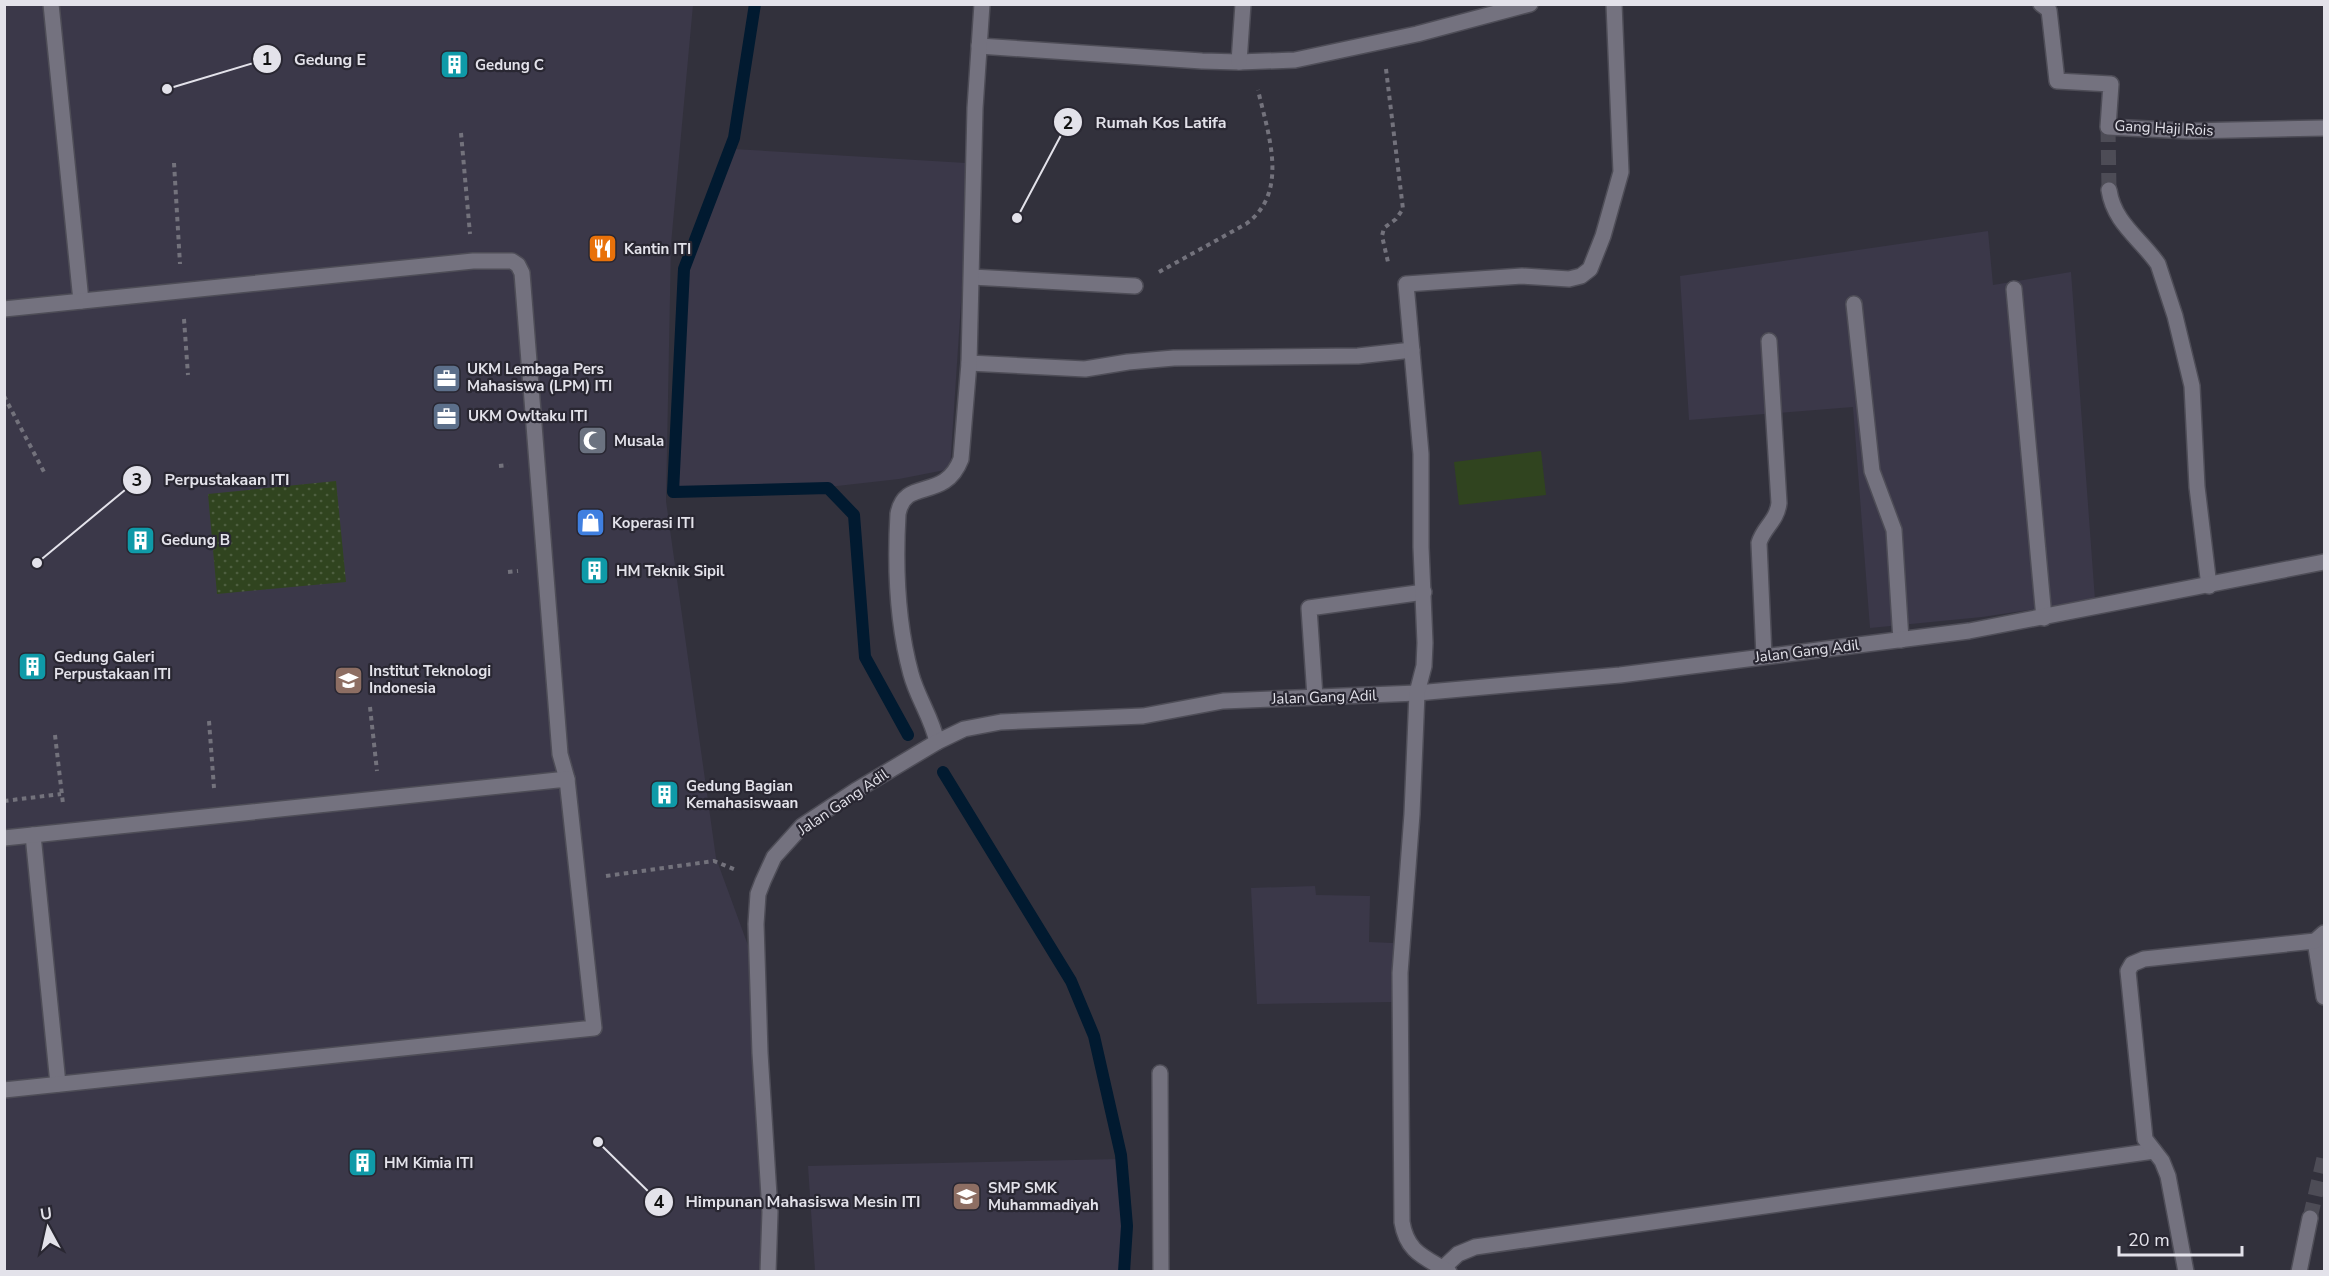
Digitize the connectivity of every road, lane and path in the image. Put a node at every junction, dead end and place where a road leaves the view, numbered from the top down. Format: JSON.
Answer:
{"nodes":[{"id":1,"x":51,"y":4,"type":"edge"},
{"id":2,"x":982,"y":4,"type":"edge"},
{"id":3,"x":1243,"y":4,"type":"edge"},
{"id":4,"x":1530,"y":4,"type":"edge"},
{"id":5,"x":1614,"y":4,"type":"edge"},
{"id":6,"x":2041,"y":4,"type":"edge"},
{"id":7,"x":1383,"y":42,"type":"junction"},
{"id":8,"x":979,"y":46,"type":"junction"},
{"id":9,"x":1255,"y":62,"type":"junction"},
{"id":10,"x":1239,"y":63,"type":"junction"},
{"id":11,"x":2325,"y":128,"type":"edge"},
{"id":12,"x":462,"y":133,"type":"dead end"},
{"id":13,"x":174,"y":163,"type":"dead end"},
{"id":14,"x":2109,"y":190,"type":"tunnel mouth"},
{"id":15,"x":473,"y":261,"type":"junction"},
{"id":16,"x":972,"y":277,"type":"junction"},
{"id":17,"x":1406,"y":285,"type":"junction"},
{"id":18,"x":1135,"y":286,"type":"joint"},
{"id":19,"x":2014,"y":290,"type":"dead end"},
{"id":20,"x":182,"y":292,"type":"junction"},
{"id":21,"x":81,"y":301,"type":"junction"},
{"id":22,"x":1854,"y":304,"type":"dead end"},
{"id":23,"x":4,"y":309,"type":"edge"},
{"id":24,"x":1769,"y":341,"type":"dead end"},
{"id":25,"x":1412,"y":350,"type":"junction"},
{"id":26,"x":969,"y":363,"type":"junction"},
{"id":27,"x":188,"y":375,"type":"dead end"},
{"id":28,"x":4,"y":396,"type":"edge"},
{"id":29,"x":44,"y":472,"type":"dead end"},
{"id":30,"x":2325,"y":562,"type":"edge"},
{"id":31,"x":2209,"y":585,"type":"junction"},
{"id":32,"x":1424,"y":592,"type":"junction"},
{"id":33,"x":2044,"y":618,"type":"junction"},
{"id":34,"x":1901,"y":640,"type":"junction"},
{"id":35,"x":1764,"y":656,"type":"junction"},
{"id":36,"x":1417,"y":693,"type":"junction"},
{"id":37,"x":1315,"y":698,"type":"junction"},
{"id":38,"x":370,"y":707,"type":"dead end"},
{"id":39,"x":209,"y":721,"type":"dead end"},
{"id":40,"x":55,"y":735,"type":"dead end"},
{"id":41,"x":937,"y":742,"type":"junction"},
{"id":42,"x":567,"y":779,"type":"junction"},
{"id":43,"x":62,"y":794,"type":"junction"},
{"id":44,"x":380,"y":799,"type":"junction"},
{"id":45,"x":4,"y":801,"type":"edge"},
{"id":46,"x":217,"y":816,"type":"junction"},
{"id":47,"x":66,"y":831,"type":"junction"},
{"id":48,"x":33,"y":834,"type":"junction"},
{"id":49,"x":4,"y":838,"type":"edge"},
{"id":50,"x":578,"y":879,"type":"junction"},
{"id":51,"x":763,"y":881,"type":"junction"},
{"id":52,"x":2320,"y":937,"type":"edge"},
{"id":53,"x":2325,"y":997,"type":"edge"},
{"id":54,"x":1160,"y":1073,"type":"dead end"},
{"id":55,"x":58,"y":1084,"type":"junction"},
{"id":56,"x":4,"y":1090,"type":"edge"},
{"id":57,"x":2154,"y":1151,"type":"junction"},
{"id":58,"x":2310,"y":1218,"type":"tunnel mouth"},
{"id":59,"x":1446,"y":1270,"type":"edge"},
{"id":60,"x":768,"y":1272,"type":"edge"},
{"id":61,"x":1161,"y":1272,"type":"edge"},
{"id":62,"x":2186,"y":1272,"type":"edge"},
{"id":63,"x":2300,"y":1272,"type":"edge"}],
"edges":[{"from":1,"to":21,"type":"street"},
{"from":2,"to":8,"type":"street"},
{"from":3,"to":10,"type":"street"},
{"from":4,"to":7,"type":"street"},
{"from":5,"to":17,"type":"street"},
{"from":6,"to":11,"type":"street","name":"Gang Haji Rois"},
{"from":7,"to":9,"type":"street"},
{"from":7,"to":17,"type":"path"},
{"from":8,"to":10,"type":"street"},
{"from":8,"to":16,"type":"street"},
{"from":9,"to":10,"type":"street"},
{"from":9,"to":18,"type":"path"},
{"from":12,"to":15,"type":"path"},
{"from":13,"to":20,"type":"path"},
{"from":14,"to":31,"type":"street"},
{"from":15,"to":20,"type":"street"},
{"from":15,"to":42,"type":"street"},
{"from":16,"to":18,"type":"street"},
{"from":16,"to":26,"type":"street"},
{"from":17,"to":25,"type":"street"},
{"from":19,"to":33,"type":"street"},
{"from":20,"to":21,"type":"street"},
{"from":20,"to":27,"type":"path"},
{"from":21,"to":23,"type":"street"},
{"from":22,"to":34,"type":"street"},
{"from":24,"to":35,"type":"street"},
{"from":25,"to":26,"type":"street"},
{"from":25,"to":32,"type":"street"},
{"from":26,"to":41,"type":"street"},
{"from":28,"to":29,"type":"path"},
{"from":30,"to":31,"type":"street","name":"Jalan Gang Adil"},
{"from":31,"to":33,"type":"street","name":"Jalan Gang Adil"},
{"from":32,"to":36,"type":"street"},
{"from":32,"to":37,"type":"street"},
{"from":33,"to":34,"type":"street","name":"Jalan Gang Adil"},
{"from":34,"to":35,"type":"street","name":"Jalan Gang Adil"},
{"from":35,"to":36,"type":"street","name":"Jalan Gang Adil"},
{"from":36,"to":37,"type":"street","name":"Jalan Gang Adil"},
{"from":36,"to":59,"type":"street"},
{"from":37,"to":41,"type":"street","name":"Jalan Gang Adil"},
{"from":38,"to":44,"type":"path"},
{"from":39,"to":46,"type":"path"},
{"from":40,"to":43,"type":"path"},
{"from":41,"to":51,"type":"street","name":"Jalan Gang Adil"},
{"from":42,"to":44,"type":"street"},
{"from":42,"to":50,"type":"street"},
{"from":43,"to":45,"type":"path"},
{"from":43,"to":47,"type":"path"},
{"from":44,"to":46,"type":"street"},
{"from":46,"to":47,"type":"street"},
{"from":47,"to":48,"type":"street"},
{"from":48,"to":49,"type":"street"},
{"from":48,"to":55,"type":"street"},
{"from":50,"to":51,"type":"path"},
{"from":50,"to":55,"type":"street"},
{"from":51,"to":60,"type":"street","name":"Jalan Gang Adil"},
{"from":52,"to":53,"type":"street"},
{"from":52,"to":57,"type":"street"},
{"from":54,"to":61,"type":"street"},
{"from":55,"to":56,"type":"street"},
{"from":57,"to":59,"type":"street"},
{"from":57,"to":62,"type":"street"},
{"from":58,"to":63,"type":"street"}]}
